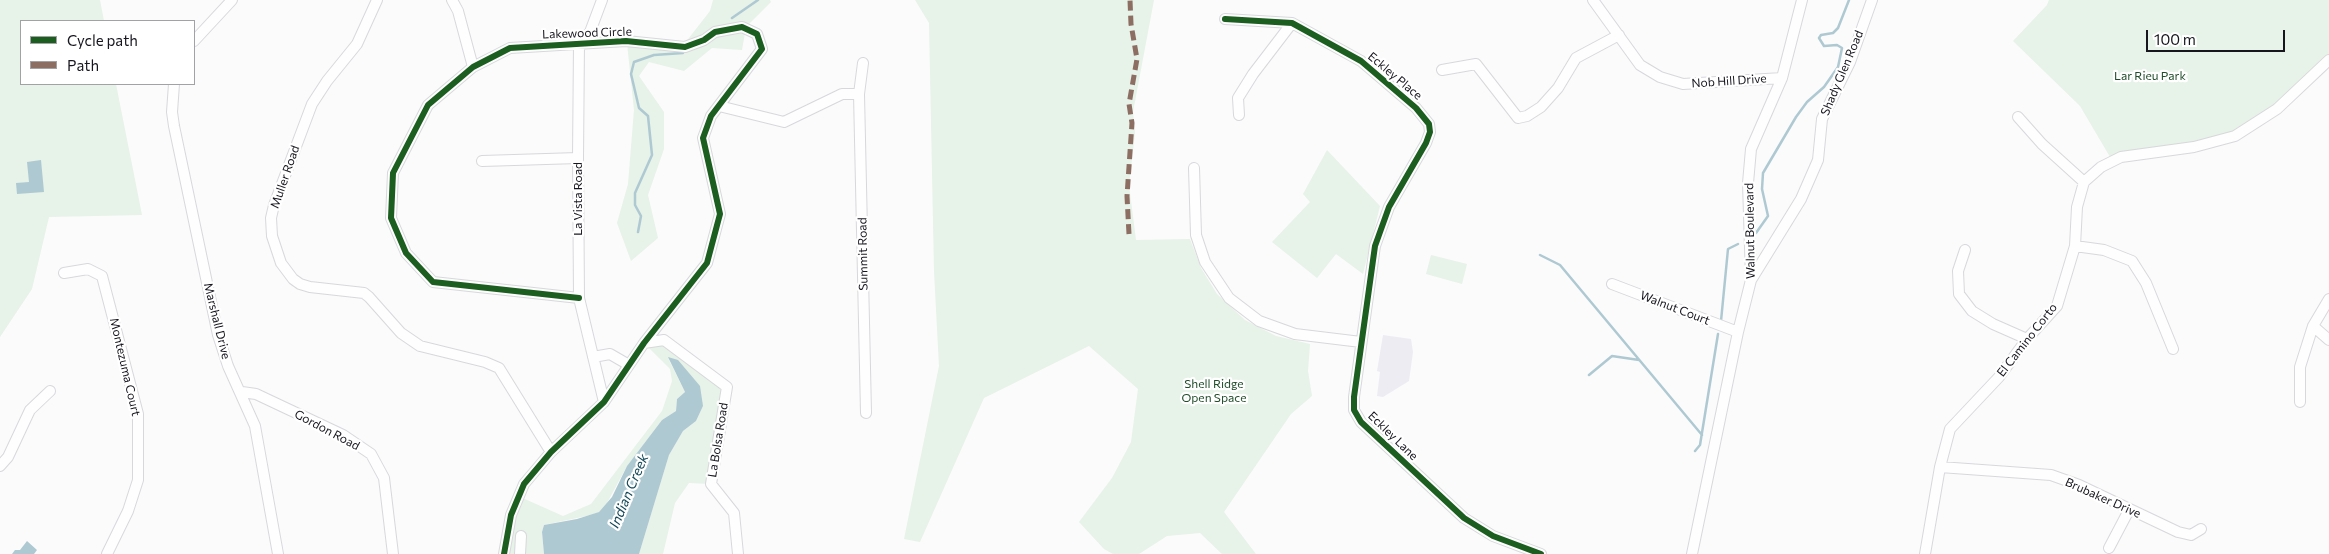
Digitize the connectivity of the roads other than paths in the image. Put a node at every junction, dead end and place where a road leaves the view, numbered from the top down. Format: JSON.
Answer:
{"nodes":[{"id":1,"x":377,"y":0,"type":"edge"},
{"id":2,"x":452,"y":0,"type":"edge"},
{"id":3,"x":602,"y":0,"type":"edge"},
{"id":4,"x":1593,"y":0,"type":"edge"},
{"id":5,"x":1802,"y":0,"type":"edge"},
{"id":6,"x":1872,"y":0,"type":"edge"},
{"id":7,"x":228,"y":1,"type":"edge"},
{"id":8,"x":1225,"y":19,"type":"dead end"},
{"id":9,"x":1292,"y":23,"type":"junction"},
{"id":10,"x":1618,"y":34,"type":"junction"},
{"id":11,"x":195,"y":40,"type":"edge"},
{"id":12,"x":578,"y":43,"type":"junction"},
{"id":13,"x":2329,"y":60,"type":"edge"},
{"id":14,"x":863,"y":63,"type":"dead end"},
{"id":15,"x":473,"y":67,"type":"junction"},
{"id":16,"x":1442,"y":70,"type":"dead end"},
{"id":17,"x":1782,"y":78,"type":"junction"},
{"id":18,"x":174,"y":85,"type":"edge"},
{"id":19,"x":859,"y":94,"type":"junction"},
{"id":20,"x":720,"y":106,"type":"junction"},
{"id":21,"x":1239,"y":115,"type":"dead end"},
{"id":22,"x":2018,"y":116,"type":"dead end"},
{"id":23,"x":578,"y":158,"type":"junction"},
{"id":24,"x":482,"y":161,"type":"dead end"},
{"id":25,"x":1194,"y":168,"type":"dead end"},
{"id":26,"x":2084,"y":182,"type":"junction"},
{"id":27,"x":1389,"y":207,"type":"joint"},
{"id":28,"x":2075,"y":246,"type":"junction"},
{"id":29,"x":1965,"y":250,"type":"dead end"},
{"id":30,"x":64,"y":272,"type":"dead end"},
{"id":31,"x":1752,"y":280,"type":"junction"},
{"id":32,"x":1612,"y":284,"type":"dead end"},
{"id":33,"x":579,"y":298,"type":"junction"},
{"id":34,"x":2329,"y":299,"type":"edge"},
{"id":35,"x":2313,"y":326,"type":"junction"},
{"id":36,"x":1738,"y":332,"type":"junction"},
{"id":37,"x":2027,"y":339,"type":"junction"},
{"id":38,"x":2329,"y":340,"type":"edge"},
{"id":39,"x":1361,"y":342,"type":"junction"},
{"id":40,"x":644,"y":343,"type":"junction"},
{"id":41,"x":2173,"y":350,"type":"dead end"},
{"id":42,"x":593,"y":357,"type":"junction"},
{"id":43,"x":629,"y":365,"type":"junction"},
{"id":44,"x":50,"y":391,"type":"dead end"},
{"id":45,"x":242,"y":392,"type":"junction"},
{"id":46,"x":604,"y":402,"type":"junction"},
{"id":47,"x":2300,"y":402,"type":"dead end"},
{"id":48,"x":866,"y":413,"type":"dead end"},
{"id":49,"x":551,"y":452,"type":"junction"},
{"id":50,"x":0,"y":466,"type":"edge"},
{"id":51,"x":1940,"y":467,"type":"junction"},
{"id":52,"x":2129,"y":510,"type":"junction"},
{"id":53,"x":2201,"y":529,"type":"dead end"},
{"id":54,"x":521,"y":536,"type":"dead end"},
{"id":55,"x":2109,"y":548,"type":"dead end"},
{"id":56,"x":107,"y":554,"type":"edge"},
{"id":57,"x":278,"y":554,"type":"edge"},
{"id":58,"x":393,"y":554,"type":"edge"},
{"id":59,"x":504,"y":554,"type":"edge"},
{"id":60,"x":520,"y":554,"type":"edge"},
{"id":61,"x":738,"y":554,"type":"edge"},
{"id":62,"x":1540,"y":554,"type":"edge"},
{"id":63,"x":1692,"y":554,"type":"edge"},
{"id":64,"x":1925,"y":554,"type":"edge"}],
"edges":[{"from":1,"to":49,"type":"street","name":"Muller Road"},
{"from":2,"to":15,"type":"street"},
{"from":3,"to":12,"type":"street"},
{"from":4,"to":10,"type":"street","name":"Nob Hill Drive"},
{"from":5,"to":17,"type":"street","name":"Walnut Boulevard"},
{"from":6,"to":31,"type":"street","name":"Shady Glen Road"},
{"from":7,"to":11,"type":"street"},
{"from":8,"to":9,"type":"street","name":"Eckley Place"},
{"from":9,"to":21,"type":"street"},
{"from":9,"to":27,"type":"street","name":"Eckley Place"},
{"from":10,"to":16,"type":"street"},
{"from":10,"to":17,"type":"street","name":"Nob Hill Drive"},
{"from":12,"to":15,"type":"street","name":"Lakewood Circle"},
{"from":12,"to":20,"type":"street","name":"Lakewood Circle"},
{"from":12,"to":23,"type":"street","name":"La Vista Road"},
{"from":13,"to":26,"type":"street"},
{"from":14,"to":19,"type":"street","name":"Summit Road"},
{"from":15,"to":33,"type":"street","name":"Lakewood Circle"},
{"from":17,"to":31,"type":"street","name":"Walnut Boulevard"},
{"from":18,"to":45,"type":"street","name":"Marshall Drive"},
{"from":19,"to":20,"type":"street"},
{"from":19,"to":48,"type":"street","name":"Summit Road"},
{"from":20,"to":40,"type":"street","name":"Lakewood Circle"},
{"from":22,"to":26,"type":"street"},
{"from":23,"to":24,"type":"street"},
{"from":23,"to":33,"type":"street","name":"La Vista Road"},
{"from":25,"to":39,"type":"street"},
{"from":26,"to":28,"type":"street","name":"El Camino Corto"},
{"from":27,"to":39,"type":"street","name":"Eckley Lane"},
{"from":28,"to":37,"type":"street","name":"El Camino Corto"},
{"from":28,"to":41,"type":"street"},
{"from":29,"to":37,"type":"street"},
{"from":30,"to":56,"type":"street","name":"Montezuma Court"},
{"from":31,"to":36,"type":"street","name":"Walnut Boulevard"},
{"from":32,"to":36,"type":"street","name":"Walnut Court"},
{"from":33,"to":42,"type":"street","name":"La Vista Road"},
{"from":34,"to":35,"type":"street"},
{"from":35,"to":38,"type":"street"},
{"from":35,"to":47,"type":"street"},
{"from":36,"to":63,"type":"street","name":"Walnut Boulevard"},
{"from":37,"to":51,"type":"street","name":"El Camino Corto"},
{"from":39,"to":62,"type":"street","name":"Eckley Lane"},
{"from":40,"to":43,"type":"street","name":"Lakewood Circle"},
{"from":40,"to":61,"type":"street","name":"La Bolsa Road"},
{"from":42,"to":43,"type":"street"},
{"from":42,"to":46,"type":"street","name":"La Vista Road"},
{"from":43,"to":46,"type":"street","name":"Lakewood Circle"},
{"from":44,"to":50,"type":"street"},
{"from":45,"to":57,"type":"street","name":"Marshall Drive"},
{"from":45,"to":58,"type":"street","name":"Gordon Road"},
{"from":46,"to":49,"type":"street","name":"Lakewood Circle"},
{"from":49,"to":59,"type":"street","name":"Lakewood Circle"},
{"from":51,"to":52,"type":"street","name":"Brubaker Drive"},
{"from":51,"to":64,"type":"street","name":"El Camino Corto"},
{"from":52,"to":53,"type":"street","name":"Brubaker Drive"},
{"from":52,"to":55,"type":"street"},
{"from":54,"to":60,"type":"street"}]}
